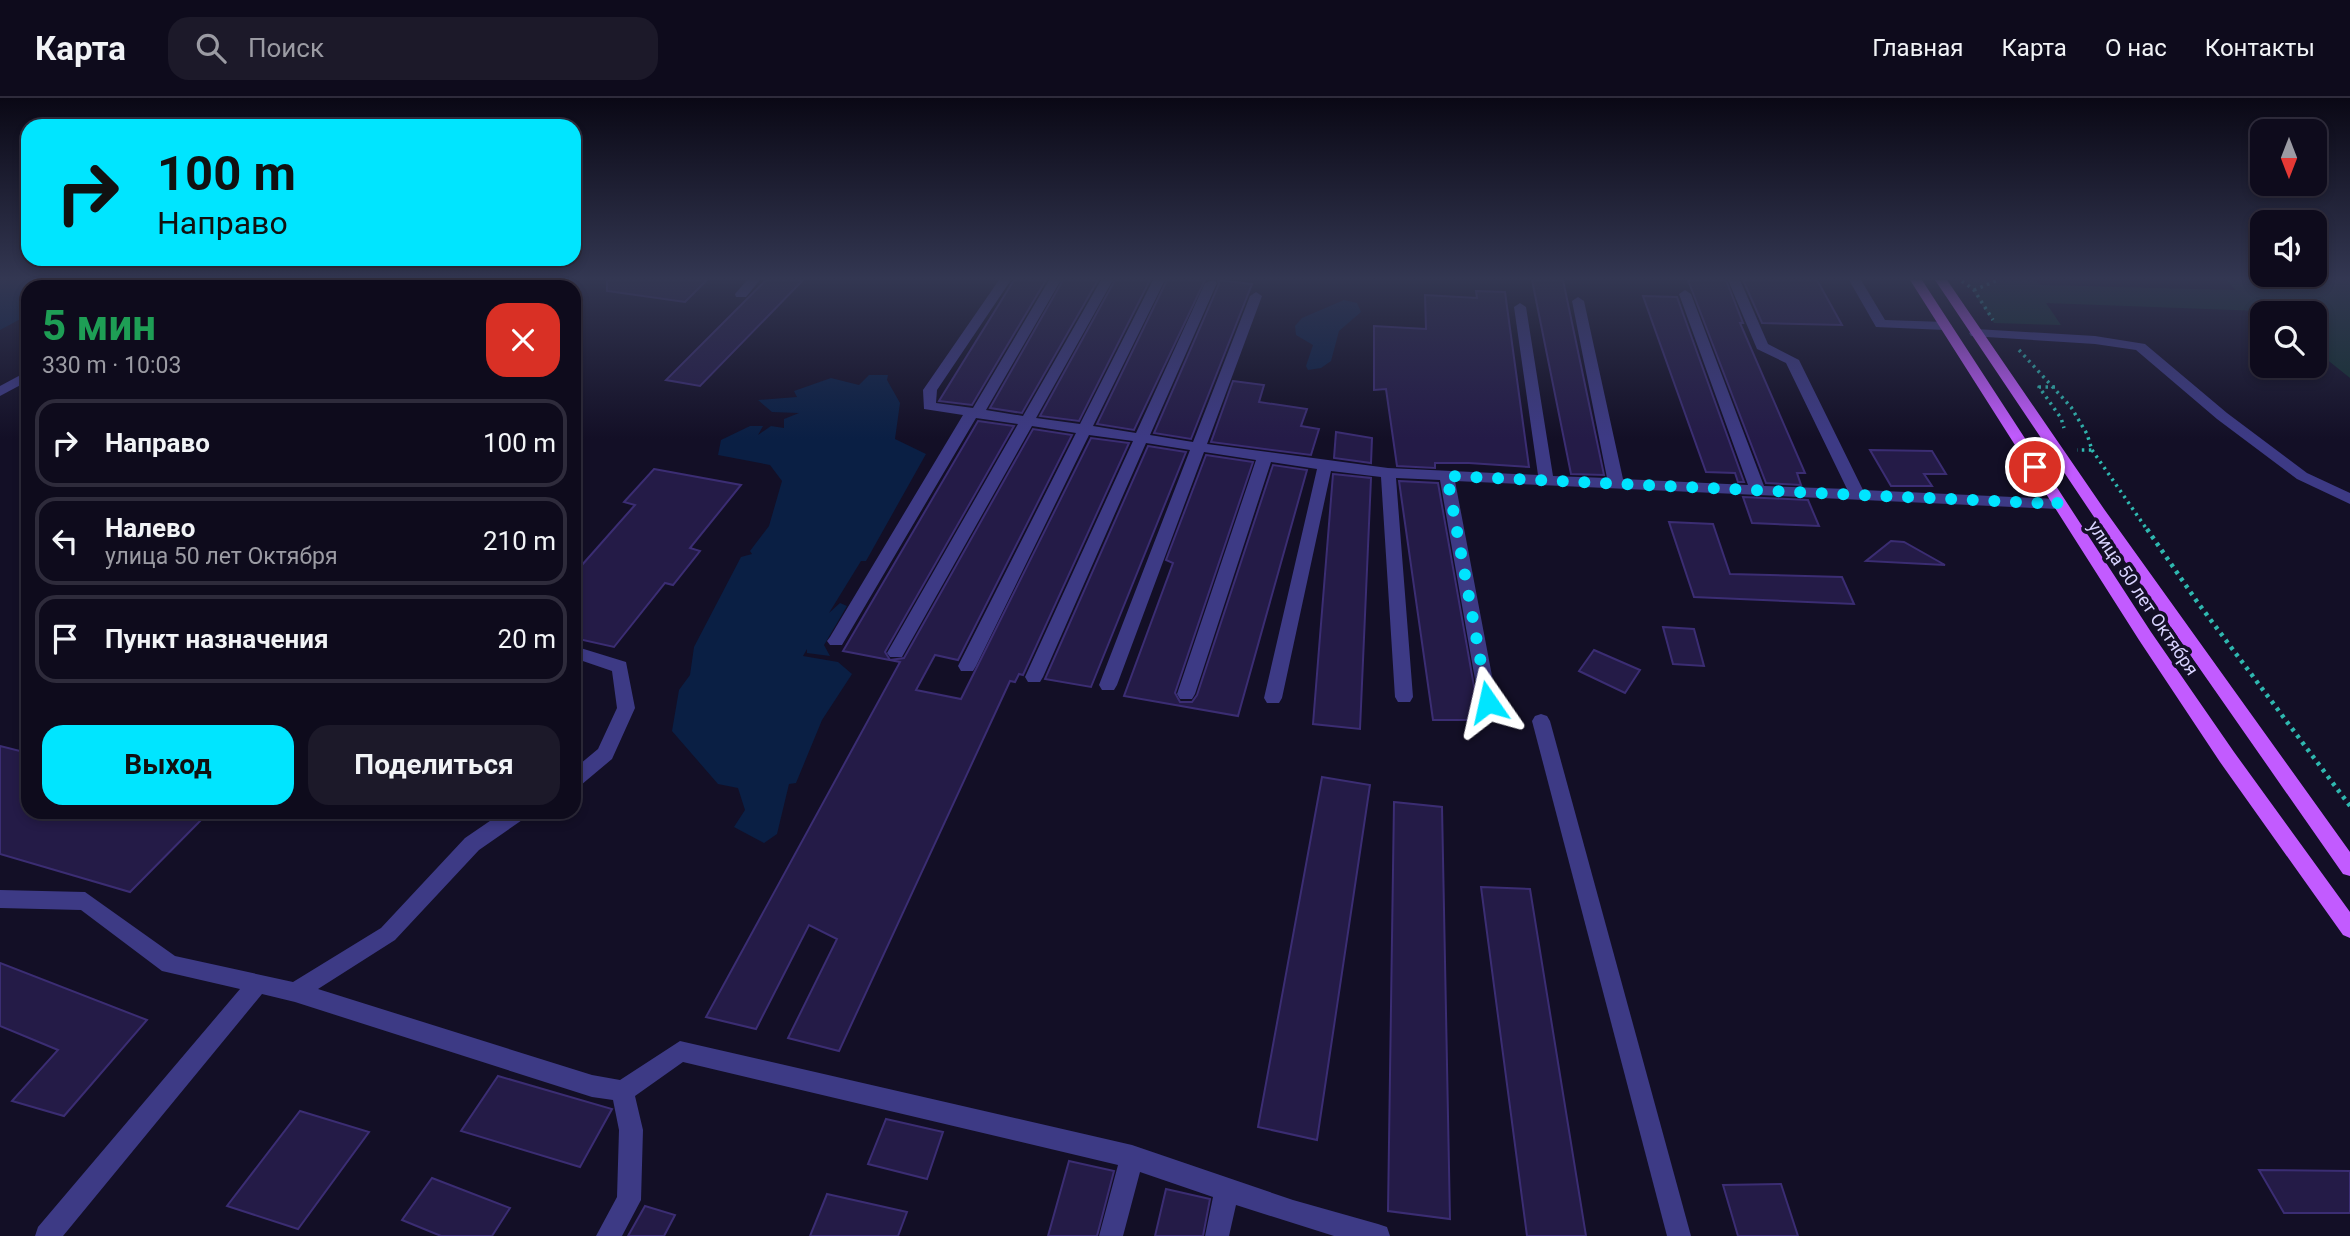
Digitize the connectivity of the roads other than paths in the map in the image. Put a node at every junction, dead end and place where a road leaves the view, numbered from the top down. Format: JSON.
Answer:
{"nodes":[{"id":1,"x":968,"y":333,"type":"edge"},
{"id":2,"x":1023,"y":333,"type":"edge"},
{"id":3,"x":1078,"y":333,"type":"edge"},
{"id":4,"x":1133,"y":333,"type":"edge"},
{"id":5,"x":1189,"y":333,"type":"edge"},
{"id":6,"x":1242,"y":333,"type":"edge"},
{"id":7,"x":1524,"y":333,"type":"edge"},
{"id":8,"x":1585,"y":333,"type":"edge"},
{"id":9,"x":1700,"y":333,"type":"edge"},
{"id":10,"x":1757,"y":333,"type":"edge"},
{"id":11,"x":1950,"y":333,"type":"edge"},
{"id":12,"x":1976,"y":333,"type":"edge"},
{"id":13,"x":1979,"y":333,"type":"edge"},
{"id":14,"x":21,"y":379,"type":"edge"},
{"id":15,"x":0,"y":392,"type":"edge"},
{"id":16,"x":974,"y":413,"type":"junction"},
{"id":17,"x":1029,"y":422,"type":"junction"},
{"id":18,"x":1086,"y":430,"type":"junction"},
{"id":19,"x":1142,"y":438,"type":"junction"},
{"id":20,"x":1198,"y":447,"type":"junction"},
{"id":21,"x":1265,"y":457,"type":"junction"},
{"id":22,"x":1325,"y":466,"type":"junction"},
{"id":23,"x":1388,"y":473,"type":"junction"},
{"id":24,"x":1447,"y":476,"type":"junction"},
{"id":25,"x":1546,"y":480,"type":"junction"},
{"id":26,"x":1616,"y":484,"type":"junction"},
{"id":27,"x":1758,"y":490,"type":"junction"},
{"id":28,"x":1857,"y":494,"type":"junction"},
{"id":29,"x":2350,"y":499,"type":"edge"},
{"id":30,"x":2058,"y":504,"type":"junction"},
{"id":31,"x":836,"y":641,"type":"dead end"},
{"id":32,"x":896,"y":653,"type":"dead end"},
{"id":33,"x":581,"y":654,"type":"edge"},
{"id":34,"x":967,"y":666,"type":"dead end"},
{"id":35,"x":1034,"y":677,"type":"dead end"},
{"id":36,"x":1108,"y":685,"type":"dead end"},
{"id":37,"x":1186,"y":694,"type":"dead end"},
{"id":38,"x":1404,"y":697,"type":"dead end"},
{"id":39,"x":1273,"y":698,"type":"dead end"},
{"id":40,"x":1488,"y":702,"type":"dead end"},
{"id":41,"x":1541,"y":721,"type":"dead end"},
{"id":42,"x":581,"y":774,"type":"edge"},
{"id":43,"x":508,"y":819,"type":"edge"},
{"id":44,"x":2350,"y":868,"type":"edge"},
{"id":45,"x":0,"y":899,"type":"edge"},
{"id":46,"x":2350,"y":929,"type":"edge"},
{"id":47,"x":259,"y":982,"type":"junction"},
{"id":48,"x":295,"y":992,"type":"junction"},
{"id":49,"x":623,"y":1091,"type":"junction"},
{"id":50,"x":1132,"y":1157,"type":"junction"},
{"id":51,"x":1227,"y":1188,"type":"junction"},
{"id":52,"x":47,"y":1236,"type":"edge"},
{"id":53,"x":608,"y":1236,"type":"edge"},
{"id":54,"x":1111,"y":1236,"type":"edge"},
{"id":55,"x":1217,"y":1236,"type":"edge"},
{"id":56,"x":1378,"y":1236,"type":"edge"},
{"id":57,"x":1679,"y":1236,"type":"edge"}],
"edges":[{"from":1,"to":16,"type":"street"},
{"from":2,"to":16,"type":"street"},
{"from":3,"to":17,"type":"street"},
{"from":4,"to":18,"type":"street"},
{"from":5,"to":19,"type":"street"},
{"from":6,"to":20,"type":"street"},
{"from":7,"to":25,"type":"street"},
{"from":8,"to":26,"type":"street"},
{"from":9,"to":27,"type":"street"},
{"from":10,"to":28,"type":"street"},
{"from":11,"to":30,"type":"main road","name":"улица 50 лет Октября"},
{"from":12,"to":44,"type":"main road","name":"улица 50 лет Октября"},
{"from":13,"to":29,"type":"street"},
{"from":14,"to":15,"type":"street"},
{"from":16,"to":17,"type":"street"},
{"from":16,"to":31,"type":"street"},
{"from":17,"to":18,"type":"street"},
{"from":17,"to":32,"type":"street"},
{"from":18,"to":19,"type":"street"},
{"from":18,"to":34,"type":"street"},
{"from":19,"to":20,"type":"street"},
{"from":19,"to":35,"type":"street"},
{"from":20,"to":21,"type":"street"},
{"from":20,"to":36,"type":"street"},
{"from":21,"to":22,"type":"street"},
{"from":21,"to":37,"type":"street"},
{"from":22,"to":23,"type":"street"},
{"from":22,"to":39,"type":"street"},
{"from":23,"to":24,"type":"street"},
{"from":23,"to":38,"type":"street"},
{"from":24,"to":25,"type":"street"},
{"from":24,"to":40,"type":"street"},
{"from":25,"to":26,"type":"street"},
{"from":26,"to":27,"type":"street"},
{"from":27,"to":28,"type":"street"},
{"from":28,"to":30,"type":"street"},
{"from":30,"to":46,"type":"main road","name":"улица 50 лет Октября"},
{"from":33,"to":42,"type":"street"},
{"from":41,"to":57,"type":"street"},
{"from":43,"to":48,"type":"street"},
{"from":45,"to":47,"type":"street"},
{"from":47,"to":48,"type":"street"},
{"from":47,"to":52,"type":"street"},
{"from":48,"to":49,"type":"street"},
{"from":49,"to":50,"type":"street"},
{"from":49,"to":53,"type":"street"},
{"from":50,"to":51,"type":"street"},
{"from":50,"to":54,"type":"street"},
{"from":51,"to":55,"type":"street"},
{"from":51,"to":56,"type":"street"}]}
